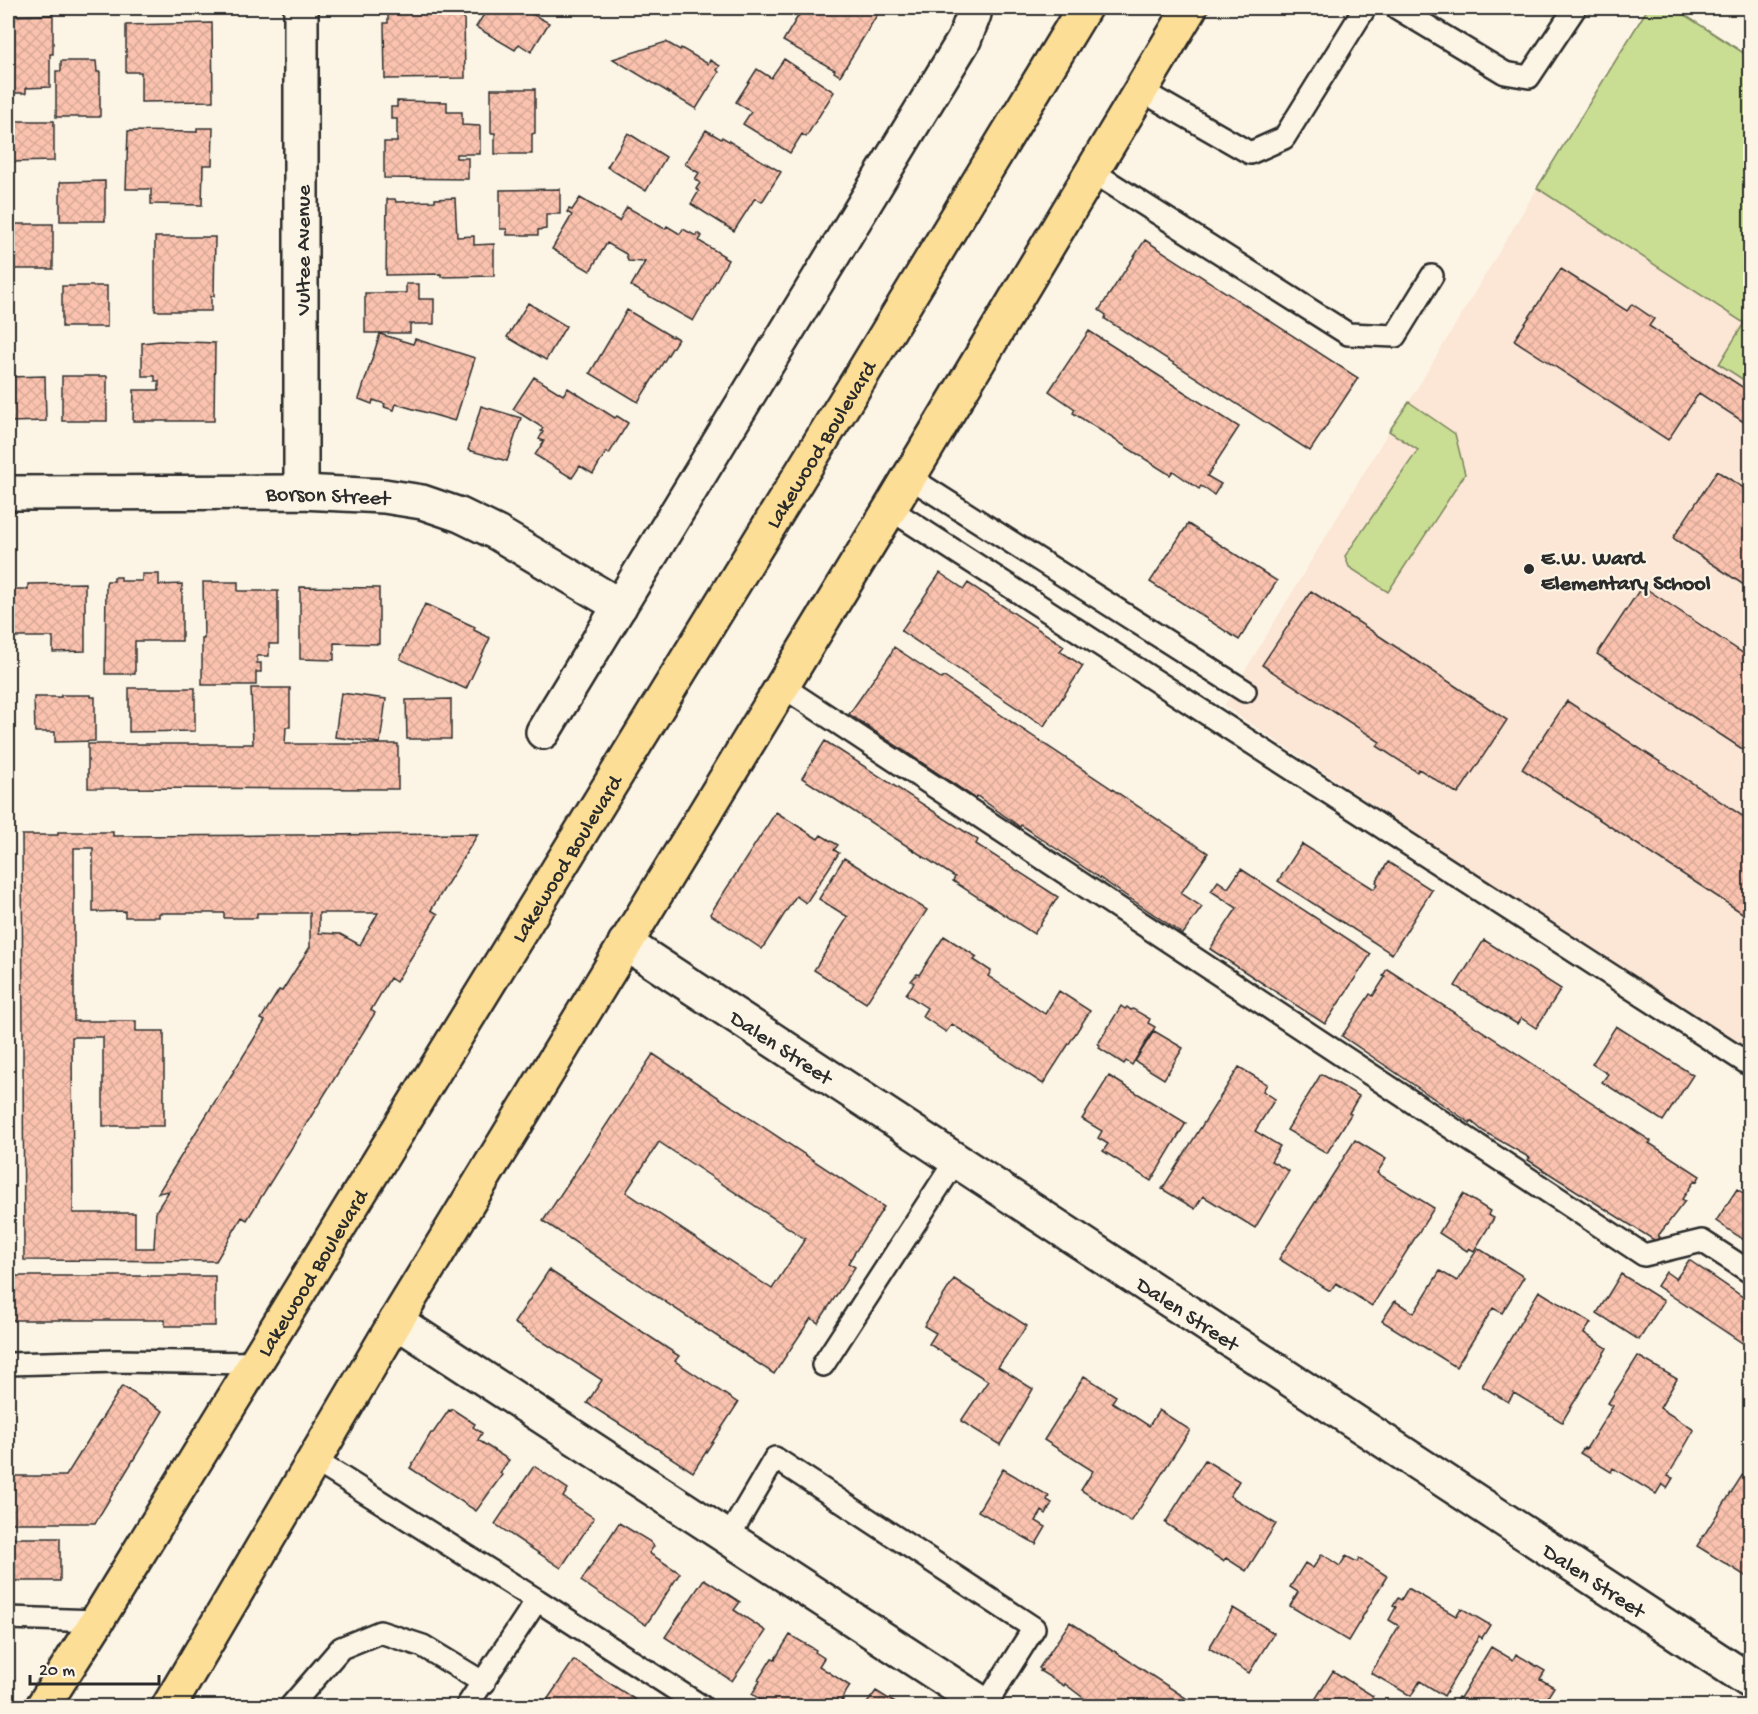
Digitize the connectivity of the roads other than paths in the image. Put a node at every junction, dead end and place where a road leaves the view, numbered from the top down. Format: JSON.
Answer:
{"nodes":[{"id":1,"x":301,"y":8,"type":"edge"},
{"id":2,"x":975,"y":8,"type":"edge"},
{"id":3,"x":1084,"y":8,"type":"edge"},
{"id":4,"x":1190,"y":8,"type":"edge"},
{"id":5,"x":1365,"y":8,"type":"edge"},
{"id":6,"x":1397,"y":8,"type":"edge"},
{"id":7,"x":1575,"y":8,"type":"edge"},
{"id":8,"x":1142,"y":91,"type":"junction"},
{"id":9,"x":1093,"y":171,"type":"junction"},
{"id":10,"x":1432,"y":276,"type":"dead end"},
{"id":11,"x":909,"y":477,"type":"junction"},
{"id":12,"x":302,"y":492,"type":"junction"},
{"id":13,"x":8,"y":493,"type":"edge"},
{"id":14,"x":890,"y":509,"type":"junction"},
{"id":15,"x":620,"y":606,"type":"junction"},
{"id":16,"x":782,"y":686,"type":"junction"},
{"id":17,"x":1245,"y":691,"type":"dead end"},
{"id":18,"x":543,"y":732,"type":"dead end"},
{"id":19,"x":625,"y":943,"type":"junction"},
{"id":20,"x":1750,"y":1065,"type":"edge"},
{"id":21,"x":956,"y":1160,"type":"junction"},
{"id":22,"x":1750,"y":1272,"type":"edge"},
{"id":23,"x":396,"y":1321,"type":"junction"},
{"id":24,"x":8,"y":1364,"type":"edge"},
{"id":25,"x":254,"y":1364,"type":"junction"},
{"id":26,"x":823,"y":1365,"type":"dead end"},
{"id":27,"x":314,"y":1460,"type":"junction"},
{"id":28,"x":728,"y":1538,"type":"junction"},
{"id":29,"x":537,"y":1600,"type":"junction"},
{"id":30,"x":8,"y":1618,"type":"edge"},
{"id":31,"x":97,"y":1621,"type":"junction"},
{"id":32,"x":1750,"y":1681,"type":"edge"},
{"id":33,"x":484,"y":1683,"type":"junction"},
{"id":34,"x":986,"y":1706,"type":"edge"},
{"id":35,"x":42,"y":1707,"type":"edge"},
{"id":36,"x":169,"y":1707,"type":"edge"},
{"id":37,"x":291,"y":1707,"type":"edge"},
{"id":38,"x":467,"y":1707,"type":"edge"},
{"id":39,"x":701,"y":1707,"type":"edge"}],
"edges":[{"from":1,"to":12,"type":"street","name":"Vultee Avenue"},
{"from":2,"to":15,"type":"street"},
{"from":3,"to":25,"type":"main road","name":"Lakewood Boulevard"},
{"from":4,"to":8,"type":"main road"},
{"from":5,"to":8,"type":"lane"},
{"from":6,"to":7,"type":"lane"},
{"from":8,"to":9,"type":"main road"},
{"from":9,"to":10,"type":"lane"},
{"from":9,"to":11,"type":"main road"},
{"from":11,"to":14,"type":"main road"},
{"from":11,"to":17,"type":"lane"},
{"from":12,"to":13,"type":"street","name":"Borson Street"},
{"from":12,"to":15,"type":"street","name":"Borson Street"},
{"from":14,"to":16,"type":"main road"},
{"from":14,"to":20,"type":"lane"},
{"from":15,"to":18,"type":"street"},
{"from":16,"to":19,"type":"main road"},
{"from":16,"to":22,"type":"lane"},
{"from":19,"to":21,"type":"street","name":"Dalen Street"},
{"from":19,"to":23,"type":"main road"},
{"from":21,"to":26,"type":"lane"},
{"from":21,"to":32,"type":"street","name":"Dalen Street"},
{"from":23,"to":27,"type":"main road"},
{"from":23,"to":28,"type":"street"},
{"from":24,"to":25,"type":"lane"},
{"from":25,"to":31,"type":"main road","name":"Lakewood Boulevard"},
{"from":27,"to":29,"type":"lane"},
{"from":27,"to":36,"type":"main road"},
{"from":28,"to":34,"type":"street"},
{"from":28,"to":34,"type":"lane"},
{"from":29,"to":33,"type":"lane"},
{"from":29,"to":39,"type":"lane"},
{"from":30,"to":31,"type":"lane"},
{"from":31,"to":35,"type":"main road","name":"Lakewood Boulevard"},
{"from":33,"to":37,"type":"lane"},
{"from":33,"to":38,"type":"lane"}]}
